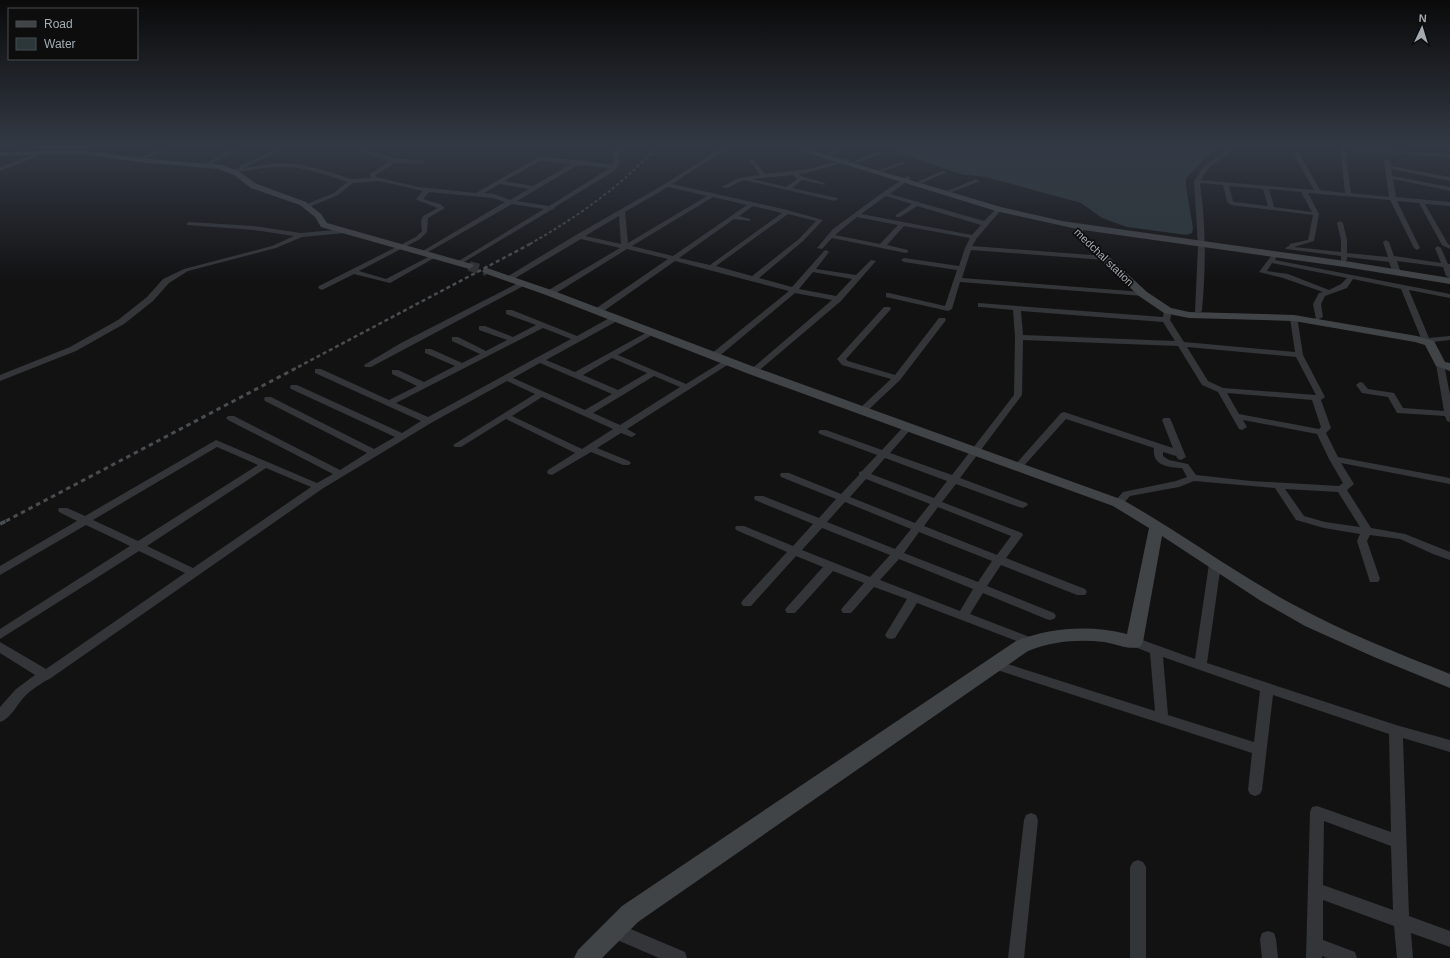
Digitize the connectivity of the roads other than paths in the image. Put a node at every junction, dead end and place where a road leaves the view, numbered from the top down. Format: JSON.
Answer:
{"nodes":[{"id":1,"x":269,"y":192,"type":"edge"},
{"id":2,"x":339,"y":192,"type":"edge"},
{"id":3,"x":425,"y":192,"type":"edge"},
{"id":4,"x":449,"y":192,"type":"edge"},
{"id":5,"x":482,"y":192,"type":"edge"},
{"id":6,"x":527,"y":192,"type":"edge"},
{"id":7,"x":577,"y":192,"type":"edge"},
{"id":8,"x":656,"y":192,"type":"edge"},
{"id":9,"x":697,"y":192,"type":"edge"},
{"id":10,"x":800,"y":192,"type":"edge"},
{"id":11,"x":888,"y":192,"type":"edge"},
{"id":12,"x":944,"y":192,"type":"edge"},
{"id":13,"x":953,"y":192,"type":"edge"},
{"id":14,"x":1198,"y":192,"type":"edge"},
{"id":15,"x":1228,"y":192,"type":"edge"},
{"id":16,"x":1266,"y":192,"type":"edge"},
{"id":17,"x":1304,"y":192,"type":"edge"},
{"id":18,"x":1318,"y":192,"type":"edge"},
{"id":19,"x":1348,"y":192,"type":"edge"},
{"id":20,"x":1392,"y":192,"type":"edge"},
{"id":21,"x":478,"y":194,"type":"junction"},
{"id":22,"x":884,"y":194,"type":"junction"},
{"id":23,"x":712,"y":195,"type":"junction"},
{"id":24,"x":1348,"y":195,"type":"junction"},
{"id":25,"x":835,"y":199,"type":"dead end"},
{"id":26,"x":1393,"y":200,"type":"junction"},
{"id":27,"x":1421,"y":201,"type":"junction"},
{"id":28,"x":510,"y":202,"type":"junction"},
{"id":29,"x":752,"y":204,"type":"junction"},
{"id":30,"x":916,"y":204,"type":"junction"},
{"id":31,"x":1450,"y":204,"type":"edge"},
{"id":32,"x":309,"y":205,"type":"junction"},
{"id":33,"x":552,"y":208,"type":"junction"},
{"id":34,"x":999,"y":209,"type":"junction"},
{"id":35,"x":1272,"y":209,"type":"junction"},
{"id":36,"x":622,"y":212,"type":"junction"},
{"id":37,"x":787,"y":212,"type":"junction"},
{"id":38,"x":1316,"y":214,"type":"junction"},
{"id":39,"x":854,"y":215,"type":"junction"},
{"id":40,"x":898,"y":216,"type":"dead end"},
{"id":41,"x":733,"y":217,"type":"junction"},
{"id":42,"x":748,"y":220,"type":"dead end"},
{"id":43,"x":1340,"y":223,"type":"dead end"},
{"id":44,"x":189,"y":224,"type":"dead end"},
{"id":45,"x":903,"y":224,"type":"junction"},
{"id":46,"x":986,"y":224,"type":"junction"},
{"id":47,"x":1069,"y":225,"type":"junction"},
{"id":48,"x":345,"y":231,"type":"junction"},
{"id":49,"x":1079,"y":231,"type":"junction"},
{"id":50,"x":301,"y":235,"type":"junction"},
{"id":51,"x":578,"y":236,"type":"junction"},
{"id":52,"x":831,"y":236,"type":"junction"},
{"id":53,"x":974,"y":237,"type":"junction"},
{"id":54,"x":1386,"y":242,"type":"dead end"},
{"id":55,"x":1202,"y":243,"type":"junction"},
{"id":56,"x":400,"y":246,"type":"junction"},
{"id":57,"x":882,"y":246,"type":"junction"},
{"id":58,"x":625,"y":247,"type":"junction"},
{"id":59,"x":1450,"y":247,"type":"edge"},
{"id":60,"x":968,"y":248,"type":"junction"},
{"id":61,"x":1417,"y":248,"type":"dead end"},
{"id":62,"x":1438,"y":248,"type":"dead end"},
{"id":63,"x":906,"y":251,"type":"dead end"},
{"id":64,"x":423,"y":253,"type":"junction"},
{"id":65,"x":1280,"y":255,"type":"junction"},
{"id":66,"x":434,"y":256,"type":"junction"},
{"id":67,"x":672,"y":258,"type":"junction"},
{"id":68,"x":1105,"y":258,"type":"junction"},
{"id":69,"x":1344,"y":259,"type":"junction"},
{"id":70,"x":1393,"y":259,"type":"junction"},
{"id":71,"x":904,"y":260,"type":"dead end"},
{"id":72,"x":873,"y":261,"type":"dead end"},
{"id":73,"x":459,"y":263,"type":"junction"},
{"id":74,"x":469,"y":266,"type":"tunnel mouth"},
{"id":75,"x":1447,"y":266,"type":"edge"},
{"id":76,"x":710,"y":267,"type":"junction"},
{"id":77,"x":961,"y":268,"type":"junction"},
{"id":78,"x":812,"y":270,"type":"junction"},
{"id":79,"x":487,"y":271,"type":"tunnel mouth"},
{"id":80,"x":353,"y":272,"type":"junction"},
{"id":81,"x":1397,"y":273,"type":"junction"},
{"id":82,"x":1351,"y":276,"type":"junction"},
{"id":83,"x":1450,"y":276,"type":"edge"},
{"id":84,"x":509,"y":278,"type":"junction"},
{"id":85,"x":858,"y":278,"type":"junction"},
{"id":86,"x":752,"y":280,"type":"junction"},
{"id":87,"x":958,"y":280,"type":"junction"},
{"id":88,"x":1450,"y":281,"type":"edge"},
{"id":89,"x":525,"y":283,"type":"junction"},
{"id":90,"x":1404,"y":286,"type":"junction"},
{"id":91,"x":322,"y":288,"type":"dead end"},
{"id":92,"x":794,"y":290,"type":"junction"},
{"id":93,"x":1329,"y":292,"type":"junction"},
{"id":94,"x":550,"y":293,"type":"junction"},
{"id":95,"x":1143,"y":294,"type":"junction"},
{"id":96,"x":889,"y":296,"type":"dead end"},
{"id":97,"x":1450,"y":296,"type":"edge"},
{"id":98,"x":838,"y":299,"type":"junction"},
{"id":99,"x":1156,"y":301,"type":"junction"},
{"id":100,"x":981,"y":305,"type":"dead end"},
{"id":101,"x":1017,"y":308,"type":"junction"},
{"id":102,"x":888,"y":309,"type":"dead end"},
{"id":103,"x":1198,"y":310,"type":"junction"},
{"id":104,"x":598,"y":311,"type":"junction"},
{"id":105,"x":509,"y":312,"type":"dead end"},
{"id":106,"x":1180,"y":312,"type":"junction"},
{"id":107,"x":1167,"y":315,"type":"junction"},
{"id":108,"x":616,"y":318,"type":"junction"},
{"id":109,"x":1294,"y":318,"type":"junction"},
{"id":110,"x":1319,"y":318,"type":"junction"},
{"id":111,"x":942,"y":320,"type":"dead end"},
{"id":112,"x":543,"y":325,"type":"junction"},
{"id":113,"x":482,"y":328,"type":"dead end"},
{"id":114,"x":651,"y":332,"type":"junction"},
{"id":115,"x":1018,"y":337,"type":"junction"},
{"id":116,"x":1450,"y":338,"type":"edge"},
{"id":117,"x":455,"y":339,"type":"dead end"},
{"id":118,"x":578,"y":339,"type":"junction"},
{"id":119,"x":514,"y":340,"type":"junction"},
{"id":120,"x":1421,"y":340,"type":"junction"},
{"id":121,"x":1180,"y":344,"type":"junction"},
{"id":122,"x":428,"y":351,"type":"dead end"},
{"id":123,"x":486,"y":354,"type":"junction"},
{"id":124,"x":611,"y":355,"type":"junction"},
{"id":125,"x":1299,"y":355,"type":"junction"},
{"id":126,"x":714,"y":356,"type":"junction"},
{"id":127,"x":540,"y":360,"type":"junction"},
{"id":128,"x":728,"y":362,"type":"junction"},
{"id":129,"x":1445,"y":365,"type":"edge"},
{"id":130,"x":368,"y":366,"type":"dead end"},
{"id":131,"x":461,"y":366,"type":"junction"},
{"id":132,"x":318,"y":372,"type":"dead end"},
{"id":133,"x":395,"y":372,"type":"dead end"},
{"id":134,"x":753,"y":372,"type":"junction"},
{"id":135,"x":653,"y":373,"type":"junction"},
{"id":136,"x":576,"y":376,"type":"junction"},
{"id":137,"x":0,"y":378,"type":"edge"},
{"id":138,"x":507,"y":378,"type":"junction"},
{"id":139,"x":897,"y":378,"type":"junction"},
{"id":140,"x":1360,"y":385,"type":"dead end"},
{"id":141,"x":422,"y":386,"type":"junction"},
{"id":142,"x":294,"y":387,"type":"dead end"},
{"id":143,"x":687,"y":387,"type":"junction"},
{"id":144,"x":1221,"y":390,"type":"junction"},
{"id":145,"x":541,"y":394,"type":"junction"},
{"id":146,"x":619,"y":394,"type":"junction"},
{"id":147,"x":1316,"y":398,"type":"junction"},
{"id":148,"x":268,"y":399,"type":"dead end"},
{"id":149,"x":390,"y":403,"type":"junction"},
{"id":150,"x":862,"y":411,"type":"junction"},
{"id":151,"x":585,"y":414,"type":"junction"},
{"id":152,"x":506,"y":416,"type":"junction"},
{"id":153,"x":1235,"y":416,"type":"junction"},
{"id":154,"x":1450,"y":416,"type":"edge"},
{"id":155,"x":231,"y":418,"type":"dead end"},
{"id":156,"x":1167,"y":420,"type":"dead end"},
{"id":157,"x":428,"y":421,"type":"junction"},
{"id":158,"x":908,"y":427,"type":"junction"},
{"id":159,"x":1242,"y":427,"type":"dead end"},
{"id":160,"x":620,"y":430,"type":"junction"},
{"id":161,"x":823,"y":432,"type":"dead end"},
{"id":162,"x":1321,"y":432,"type":"junction"},
{"id":163,"x":630,"y":434,"type":"dead end"},
{"id":164,"x":402,"y":436,"type":"junction"},
{"id":165,"x":458,"y":445,"type":"dead end"},
{"id":166,"x":1159,"y":447,"type":"junction"},
{"id":167,"x":586,"y":451,"type":"junction"},
{"id":168,"x":976,"y":451,"type":"junction"},
{"id":169,"x":374,"y":453,"type":"junction"},
{"id":170,"x":882,"y":454,"type":"junction"},
{"id":171,"x":1180,"y":454,"type":"junction"},
{"id":172,"x":1334,"y":459,"type":"junction"},
{"id":173,"x":626,"y":463,"type":"dead end"},
{"id":174,"x":266,"y":464,"type":"junction"},
{"id":175,"x":1185,"y":466,"type":"junction"},
{"id":176,"x":1018,"y":467,"type":"junction"},
{"id":177,"x":552,"y":472,"type":"dead end"},
{"id":178,"x":340,"y":474,"type":"junction"},
{"id":179,"x":863,"y":474,"type":"junction"},
{"id":180,"x":785,"y":475,"type":"dead end"},
{"id":181,"x":1193,"y":478,"type":"junction"},
{"id":182,"x":952,"y":480,"type":"junction"},
{"id":183,"x":1450,"y":481,"type":"edge"},
{"id":184,"x":1278,"y":486,"type":"junction"},
{"id":185,"x":318,"y":487,"type":"junction"},
{"id":186,"x":1341,"y":489,"type":"junction"},
{"id":187,"x":842,"y":497,"type":"junction"},
{"id":188,"x":759,"y":498,"type":"dead end"},
{"id":189,"x":936,"y":503,"type":"junction"},
{"id":190,"x":1118,"y":503,"type":"junction"},
{"id":191,"x":1023,"y":505,"type":"dead end"},
{"id":192,"x":63,"y":510,"type":"dead end"},
{"id":193,"x":86,"y":521,"type":"junction"},
{"id":194,"x":821,"y":523,"type":"junction"},
{"id":195,"x":1157,"y":525,"type":"junction"},
{"id":196,"x":917,"y":527,"type":"junction"},
{"id":197,"x":740,"y":528,"type":"dead end"},
{"id":198,"x":1367,"y":530,"type":"junction"},
{"id":199,"x":138,"y":546,"type":"junction"},
{"id":200,"x":796,"y":551,"type":"junction"},
{"id":201,"x":897,"y":554,"type":"junction"},
{"id":202,"x":1450,"y":556,"type":"edge"},
{"id":203,"x":998,"y":560,"type":"junction"},
{"id":204,"x":1215,"y":564,"type":"junction"},
{"id":205,"x":831,"y":566,"type":"junction"},
{"id":206,"x":0,"y":572,"type":"edge"},
{"id":207,"x":193,"y":572,"type":"junction"},
{"id":208,"x":1374,"y":579,"type":"dead end"},
{"id":209,"x":873,"y":583,"type":"junction"},
{"id":210,"x":979,"y":587,"type":"junction"},
{"id":211,"x":1080,"y":592,"type":"dead end"},
{"id":212,"x":914,"y":598,"type":"junction"},
{"id":213,"x":747,"y":603,"type":"dead end"},
{"id":214,"x":791,"y":610,"type":"dead end"},
{"id":215,"x":847,"y":610,"type":"dead end"},
{"id":216,"x":963,"y":616,"type":"junction"},
{"id":217,"x":1050,"y":616,"type":"dead end"},
{"id":218,"x":0,"y":635,"type":"edge"},
{"id":219,"x":891,"y":635,"type":"dead end"},
{"id":220,"x":1031,"y":642,"type":"junction"},
{"id":221,"x":1134,"y":642,"type":"junction"},
{"id":222,"x":0,"y":647,"type":"edge"},
{"id":223,"x":1156,"y":651,"type":"junction"},
{"id":224,"x":995,"y":665,"type":"junction"},
{"id":225,"x":1200,"y":666,"type":"junction"},
{"id":226,"x":46,"y":674,"type":"junction"},
{"id":227,"x":1450,"y":681,"type":"edge"},
{"id":228,"x":1267,"y":688,"type":"junction"},
{"id":229,"x":0,"y":717,"type":"edge"},
{"id":230,"x":1162,"y":719,"type":"junction"},
{"id":231,"x":1396,"y":731,"type":"junction"},
{"id":232,"x":1450,"y":746,"type":"edge"},
{"id":233,"x":1260,"y":750,"type":"junction"},
{"id":234,"x":1255,"y":790,"type":"dead end"},
{"id":235,"x":1031,"y":820,"type":"dead end"},
{"id":236,"x":1399,"y":842,"type":"junction"},
{"id":237,"x":1138,"y":867,"type":"dead end"},
{"id":238,"x":1316,"y":890,"type":"junction"},
{"id":239,"x":1401,"y":920,"type":"junction"},
{"id":240,"x":614,"y":930,"type":"junction"},
{"id":241,"x":1268,"y":939,"type":"dead end"},
{"id":242,"x":1450,"y":939,"type":"edge"},
{"id":243,"x":1314,"y":952,"type":"edge"},
{"id":244,"x":586,"y":958,"type":"edge"},
{"id":245,"x":679,"y":958,"type":"edge"},
{"id":246,"x":1016,"y":958,"type":"edge"},
{"id":247,"x":1138,"y":958,"type":"edge"},
{"id":248,"x":1270,"y":958,"type":"edge"},
{"id":249,"x":1349,"y":958,"type":"edge"},
{"id":250,"x":1404,"y":958,"type":"edge"}],
"edges":[{"from":1,"to":32,"type":"street"},
{"from":2,"to":32,"type":"street"},
{"from":3,"to":56,"type":"street"},
{"from":4,"to":21,"type":"street"},
{"from":5,"to":21,"type":"street"},
{"from":6,"to":28,"type":"street"},
{"from":7,"to":33,"type":"street"},
{"from":8,"to":36,"type":"street"},
{"from":9,"to":23,"type":"street"},
{"from":10,"to":25,"type":"street"},
{"from":11,"to":22,"type":"street"},
{"from":12,"to":34,"type":"street","name":"medchal station"},
{"from":13,"to":47,"type":"street"},
{"from":14,"to":55,"type":"street"},
{"from":15,"to":35,"type":"street"},
{"from":16,"to":35,"type":"street"},
{"from":17,"to":38,"type":"street"},
{"from":18,"to":24,"type":"street"},
{"from":19,"to":24,"type":"street"},
{"from":20,"to":26,"type":"street"},
{"from":21,"to":28,"type":"street"},
{"from":22,"to":30,"type":"street"},
{"from":22,"to":39,"type":"street"},
{"from":23,"to":29,"type":"street"},
{"from":23,"to":58,"type":"street"},
{"from":24,"to":26,"type":"street"},
{"from":26,"to":27,"type":"street"},
{"from":26,"to":61,"type":"street"},
{"from":27,"to":31,"type":"street"},
{"from":27,"to":59,"type":"street"},
{"from":28,"to":33,"type":"street"},
{"from":28,"to":64,"type":"street"},
{"from":29,"to":37,"type":"street"},
{"from":29,"to":41,"type":"street"},
{"from":30,"to":40,"type":"street"},
{"from":30,"to":46,"type":"street"},
{"from":32,"to":48,"type":"street"},
{"from":33,"to":73,"type":"street"},
{"from":34,"to":46,"type":"street"},
{"from":34,"to":47,"type":"street","name":"medchal station"},
{"from":35,"to":38,"type":"street"},
{"from":36,"to":51,"type":"street"},
{"from":36,"to":58,"type":"street"},
{"from":37,"to":76,"type":"street"},
{"from":37,"to":86,"type":"street"},
{"from":38,"to":65,"type":"street"},
{"from":39,"to":45,"type":"street"},
{"from":39,"to":52,"type":"street"},
{"from":41,"to":42,"type":"street"},
{"from":41,"to":67,"type":"street"},
{"from":43,"to":69,"type":"street"},
{"from":44,"to":50,"type":"street"},
{"from":45,"to":53,"type":"street"},
{"from":45,"to":57,"type":"street"},
{"from":46,"to":53,"type":"street"},
{"from":47,"to":49,"type":"street","name":"medchal station"},
{"from":47,"to":55,"type":"street"},
{"from":48,"to":50,"type":"street"},
{"from":48,"to":56,"type":"street"},
{"from":49,"to":68,"type":"street","name":"medchal station"},
{"from":49,"to":99,"type":"street"},
{"from":50,"to":137,"type":"street"},
{"from":51,"to":58,"type":"street"},
{"from":51,"to":84,"type":"street"},
{"from":52,"to":57,"type":"street"},
{"from":52,"to":78,"type":"street"},
{"from":53,"to":60,"type":"street"},
{"from":54,"to":70,"type":"street"},
{"from":55,"to":65,"type":"street"},
{"from":55,"to":103,"type":"street"},
{"from":56,"to":64,"type":"street"},
{"from":56,"to":80,"type":"street"},
{"from":57,"to":63,"type":"street"},
{"from":58,"to":67,"type":"street"},
{"from":58,"to":94,"type":"street"},
{"from":60,"to":68,"type":"street"},
{"from":60,"to":77,"type":"street"},
{"from":62,"to":75,"type":"street"},
{"from":64,"to":66,"type":"street"},
{"from":65,"to":69,"type":"street"},
{"from":65,"to":82,"type":"street"},
{"from":65,"to":93,"type":"street"},
{"from":66,"to":73,"type":"street"},
{"from":66,"to":80,"type":"street"},
{"from":67,"to":76,"type":"street"},
{"from":67,"to":104,"type":"street"},
{"from":68,"to":95,"type":"street","name":"medchal station"},
{"from":69,"to":70,"type":"street"},
{"from":69,"to":81,"type":"street"},
{"from":70,"to":75,"type":"street"},
{"from":70,"to":81,"type":"street"},
{"from":71,"to":77,"type":"street"},
{"from":72,"to":85,"type":"street"},
{"from":73,"to":74,"type":"street"},
{"from":75,"to":83,"type":"street"},
{"from":76,"to":86,"type":"street"},
{"from":77,"to":87,"type":"street"},
{"from":78,"to":85,"type":"street"},
{"from":78,"to":92,"type":"street"},
{"from":79,"to":84,"type":"street"},
{"from":80,"to":91,"type":"street"},
{"from":81,"to":88,"type":"street"},
{"from":82,"to":90,"type":"street"},
{"from":82,"to":93,"type":"street"},
{"from":84,"to":89,"type":"street"},
{"from":85,"to":98,"type":"street"},
{"from":86,"to":92,"type":"street"},
{"from":87,"to":95,"type":"street"},
{"from":87,"to":96,"type":"street"},
{"from":89,"to":94,"type":"street"},
{"from":89,"to":130,"type":"street"},
{"from":90,"to":97,"type":"street"},
{"from":90,"to":120,"type":"street"},
{"from":92,"to":98,"type":"street"},
{"from":92,"to":126,"type":"street"},
{"from":93,"to":110,"type":"street"},
{"from":94,"to":104,"type":"street"},
{"from":95,"to":99,"type":"street","name":"medchal station"},
{"from":98,"to":134,"type":"street"},
{"from":99,"to":107,"type":"street","name":"medchal station"},
{"from":100,"to":101,"type":"street"},
{"from":101,"to":107,"type":"street"},
{"from":101,"to":115,"type":"street"},
{"from":102,"to":139,"type":"street"},
{"from":103,"to":106,"type":"street"},
{"from":103,"to":110,"type":"street"},
{"from":104,"to":108,"type":"street"},
{"from":105,"to":112,"type":"street"},
{"from":106,"to":107,"type":"street"},
{"from":106,"to":109,"type":"street"},
{"from":107,"to":121,"type":"street"},
{"from":108,"to":114,"type":"street"},
{"from":108,"to":118,"type":"street"},
{"from":109,"to":120,"type":"street"},
{"from":109,"to":125,"type":"street"},
{"from":110,"to":120,"type":"street"},
{"from":111,"to":139,"type":"street"},
{"from":112,"to":118,"type":"street"},
{"from":112,"to":119,"type":"street"},
{"from":113,"to":119,"type":"street"},
{"from":114,"to":124,"type":"street"},
{"from":114,"to":126,"type":"street"},
{"from":115,"to":121,"type":"street"},
{"from":115,"to":168,"type":"street"},
{"from":116,"to":120,"type":"street"},
{"from":117,"to":123,"type":"street"},
{"from":118,"to":127,"type":"street"},
{"from":119,"to":123,"type":"street"},
{"from":120,"to":129,"type":"street"},
{"from":121,"to":125,"type":"street"},
{"from":121,"to":144,"type":"street"},
{"from":122,"to":131,"type":"street"},
{"from":123,"to":131,"type":"street"},
{"from":124,"to":135,"type":"street"},
{"from":124,"to":136,"type":"street"},
{"from":125,"to":147,"type":"street"},
{"from":126,"to":128,"type":"street"},
{"from":127,"to":136,"type":"street"},
{"from":127,"to":138,"type":"street"},
{"from":128,"to":134,"type":"street"},
{"from":128,"to":143,"type":"street"},
{"from":129,"to":154,"type":"street"},
{"from":131,"to":141,"type":"street"},
{"from":132,"to":149,"type":"street"},
{"from":133,"to":141,"type":"street"},
{"from":134,"to":150,"type":"street"},
{"from":135,"to":143,"type":"street"},
{"from":135,"to":146,"type":"street"},
{"from":136,"to":146,"type":"street"},
{"from":138,"to":145,"type":"street"},
{"from":138,"to":157,"type":"street"},
{"from":139,"to":150,"type":"street"},
{"from":140,"to":154,"type":"street"},
{"from":141,"to":149,"type":"street"},
{"from":142,"to":164,"type":"street"},
{"from":143,"to":160,"type":"street"},
{"from":144,"to":147,"type":"street"},
{"from":144,"to":153,"type":"street"},
{"from":145,"to":151,"type":"street"},
{"from":145,"to":152,"type":"street"},
{"from":146,"to":151,"type":"street"},
{"from":147,"to":162,"type":"street"},
{"from":148,"to":169,"type":"street"},
{"from":149,"to":157,"type":"street"},
{"from":150,"to":158,"type":"street"},
{"from":151,"to":160,"type":"street"},
{"from":152,"to":165,"type":"street"},
{"from":152,"to":167,"type":"street"},
{"from":153,"to":159,"type":"street"},
{"from":153,"to":162,"type":"street"},
{"from":155,"to":178,"type":"street"},
{"from":156,"to":171,"type":"street"},
{"from":157,"to":164,"type":"street"},
{"from":158,"to":168,"type":"street"},
{"from":158,"to":170,"type":"street"},
{"from":160,"to":163,"type":"street"},
{"from":160,"to":167,"type":"street"},
{"from":161,"to":170,"type":"street"},
{"from":162,"to":172,"type":"street"},
{"from":164,"to":169,"type":"street"},
{"from":166,"to":171,"type":"street"},
{"from":166,"to":175,"type":"street"},
{"from":166,"to":176,"type":"street"},
{"from":167,"to":173,"type":"street"},
{"from":167,"to":177,"type":"street"},
{"from":168,"to":176,"type":"street"},
{"from":168,"to":182,"type":"street"},
{"from":169,"to":178,"type":"street"},
{"from":170,"to":179,"type":"street"},
{"from":170,"to":182,"type":"street"},
{"from":171,"to":175,"type":"street"},
{"from":172,"to":183,"type":"street"},
{"from":172,"to":186,"type":"street"},
{"from":174,"to":185,"type":"street"},
{"from":174,"to":193,"type":"street"},
{"from":174,"to":199,"type":"street"},
{"from":175,"to":181,"type":"street"},
{"from":176,"to":190,"type":"street"},
{"from":178,"to":185,"type":"street"},
{"from":179,"to":187,"type":"street"},
{"from":179,"to":189,"type":"street"},
{"from":180,"to":187,"type":"street"},
{"from":181,"to":184,"type":"street"},
{"from":181,"to":190,"type":"street"},
{"from":182,"to":189,"type":"street"},
{"from":182,"to":191,"type":"street"},
{"from":184,"to":186,"type":"street"},
{"from":184,"to":198,"type":"street"},
{"from":185,"to":207,"type":"street"},
{"from":186,"to":198,"type":"street"},
{"from":187,"to":194,"type":"street"},
{"from":187,"to":196,"type":"street"},
{"from":188,"to":194,"type":"street"},
{"from":189,"to":196,"type":"street"},
{"from":189,"to":203,"type":"street"},
{"from":190,"to":195,"type":"street"},
{"from":192,"to":193,"type":"street"},
{"from":193,"to":199,"type":"street"},
{"from":193,"to":206,"type":"street"},
{"from":194,"to":200,"type":"street"},
{"from":194,"to":201,"type":"street"},
{"from":195,"to":204,"type":"street"},
{"from":195,"to":221,"type":"street"},
{"from":196,"to":201,"type":"street"},
{"from":196,"to":203,"type":"street"},
{"from":197,"to":200,"type":"street"},
{"from":198,"to":202,"type":"street"},
{"from":198,"to":208,"type":"street"},
{"from":199,"to":207,"type":"street"},
{"from":199,"to":218,"type":"street"},
{"from":200,"to":205,"type":"street"},
{"from":200,"to":213,"type":"street"},
{"from":201,"to":209,"type":"street"},
{"from":201,"to":210,"type":"street"},
{"from":203,"to":210,"type":"street"},
{"from":203,"to":211,"type":"street"},
{"from":204,"to":225,"type":"street"},
{"from":204,"to":227,"type":"street"},
{"from":205,"to":209,"type":"street"},
{"from":205,"to":214,"type":"street"},
{"from":207,"to":226,"type":"street"},
{"from":209,"to":212,"type":"street"},
{"from":209,"to":215,"type":"street"},
{"from":210,"to":216,"type":"street"},
{"from":210,"to":217,"type":"street"},
{"from":212,"to":216,"type":"street"},
{"from":212,"to":219,"type":"street"},
{"from":216,"to":220,"type":"street"},
{"from":220,"to":221,"type":"street"},
{"from":220,"to":224,"type":"street"},
{"from":221,"to":223,"type":"street"},
{"from":222,"to":226,"type":"street"},
{"from":223,"to":225,"type":"street"},
{"from":223,"to":230,"type":"street"},
{"from":224,"to":230,"type":"street"},
{"from":224,"to":240,"type":"street"},
{"from":225,"to":228,"type":"street"},
{"from":226,"to":229,"type":"street"},
{"from":228,"to":231,"type":"street"},
{"from":228,"to":233,"type":"street"},
{"from":230,"to":233,"type":"street"},
{"from":231,"to":232,"type":"street"},
{"from":231,"to":236,"type":"street"},
{"from":233,"to":234,"type":"street"},
{"from":235,"to":246,"type":"street"},
{"from":236,"to":238,"type":"street"},
{"from":236,"to":239,"type":"street"},
{"from":237,"to":247,"type":"street"},
{"from":238,"to":239,"type":"street"},
{"from":238,"to":243,"type":"street"},
{"from":239,"to":242,"type":"street"},
{"from":239,"to":250,"type":"street"},
{"from":240,"to":244,"type":"street"},
{"from":240,"to":245,"type":"street"},
{"from":241,"to":248,"type":"street"},
{"from":243,"to":249,"type":"street"}]}
